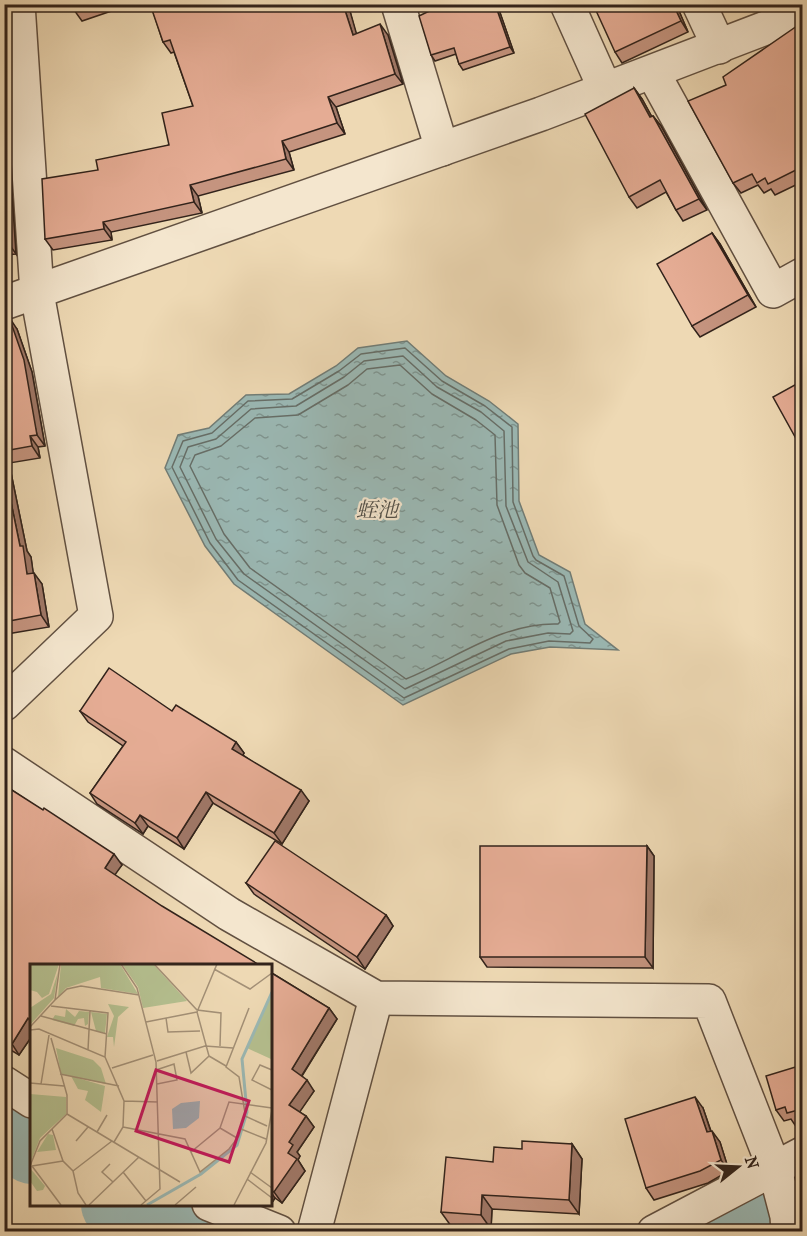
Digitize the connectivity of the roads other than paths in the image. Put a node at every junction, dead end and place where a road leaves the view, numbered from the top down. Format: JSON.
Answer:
{"nodes":[{"id":1,"x":18,"y":4,"type":"edge"},
{"id":2,"x":398,"y":4,"type":"edge"},
{"id":3,"x":567,"y":4,"type":"edge"},
{"id":4,"x":699,"y":4,"type":"edge"},
{"id":5,"x":802,"y":14,"type":"edge"},
{"id":6,"x":719,"y":47,"type":"junction"},
{"id":7,"x":653,"y":73,"type":"junction"},
{"id":8,"x":606,"y":91,"type":"junction"},
{"id":9,"x":442,"y":149,"type":"junction"},
{"id":10,"x":802,"y":275,"type":"edge"},
{"id":11,"x":38,"y":293,"type":"junction"},
{"id":12,"x":4,"y":303,"type":"edge"},
{"id":13,"x":4,"y":704,"type":"edge"},
{"id":14,"x":4,"y":764,"type":"edge"},
{"id":15,"x":376,"y":998,"type":"junction"},
{"id":16,"x":4,"y":1083,"type":"edge"},
{"id":17,"x":30,"y":1100,"type":"edge"},
{"id":18,"x":802,"y":1154,"type":"edge"},
{"id":19,"x":776,"y":1176,"type":"junction"},
{"id":20,"x":214,"y":1206,"type":"edge"},
{"id":21,"x":788,"y":1224,"type":"edge"},
{"id":22,"x":279,"y":1232,"type":"edge"},
{"id":23,"x":314,"y":1232,"type":"edge"},
{"id":24,"x":654,"y":1232,"type":"edge"}],
"edges":[{"from":1,"to":11,"type":"street"},
{"from":2,"to":9,"type":"street"},
{"from":3,"to":8,"type":"street"},
{"from":4,"to":6,"type":"street"},
{"from":5,"to":6,"type":"street"},
{"from":6,"to":7,"type":"street"},
{"from":7,"to":8,"type":"street"},
{"from":7,"to":10,"type":"street"},
{"from":8,"to":9,"type":"street"},
{"from":9,"to":11,"type":"street"},
{"from":11,"to":12,"type":"street"},
{"from":11,"to":13,"type":"street"},
{"from":14,"to":15,"type":"street"},
{"from":15,"to":19,"type":"street"},
{"from":15,"to":23,"type":"street"},
{"from":16,"to":17,"type":"street"},
{"from":18,"to":19,"type":"street"},
{"from":19,"to":21,"type":"street"},
{"from":19,"to":24,"type":"street"},
{"from":20,"to":22,"type":"street"}]}
